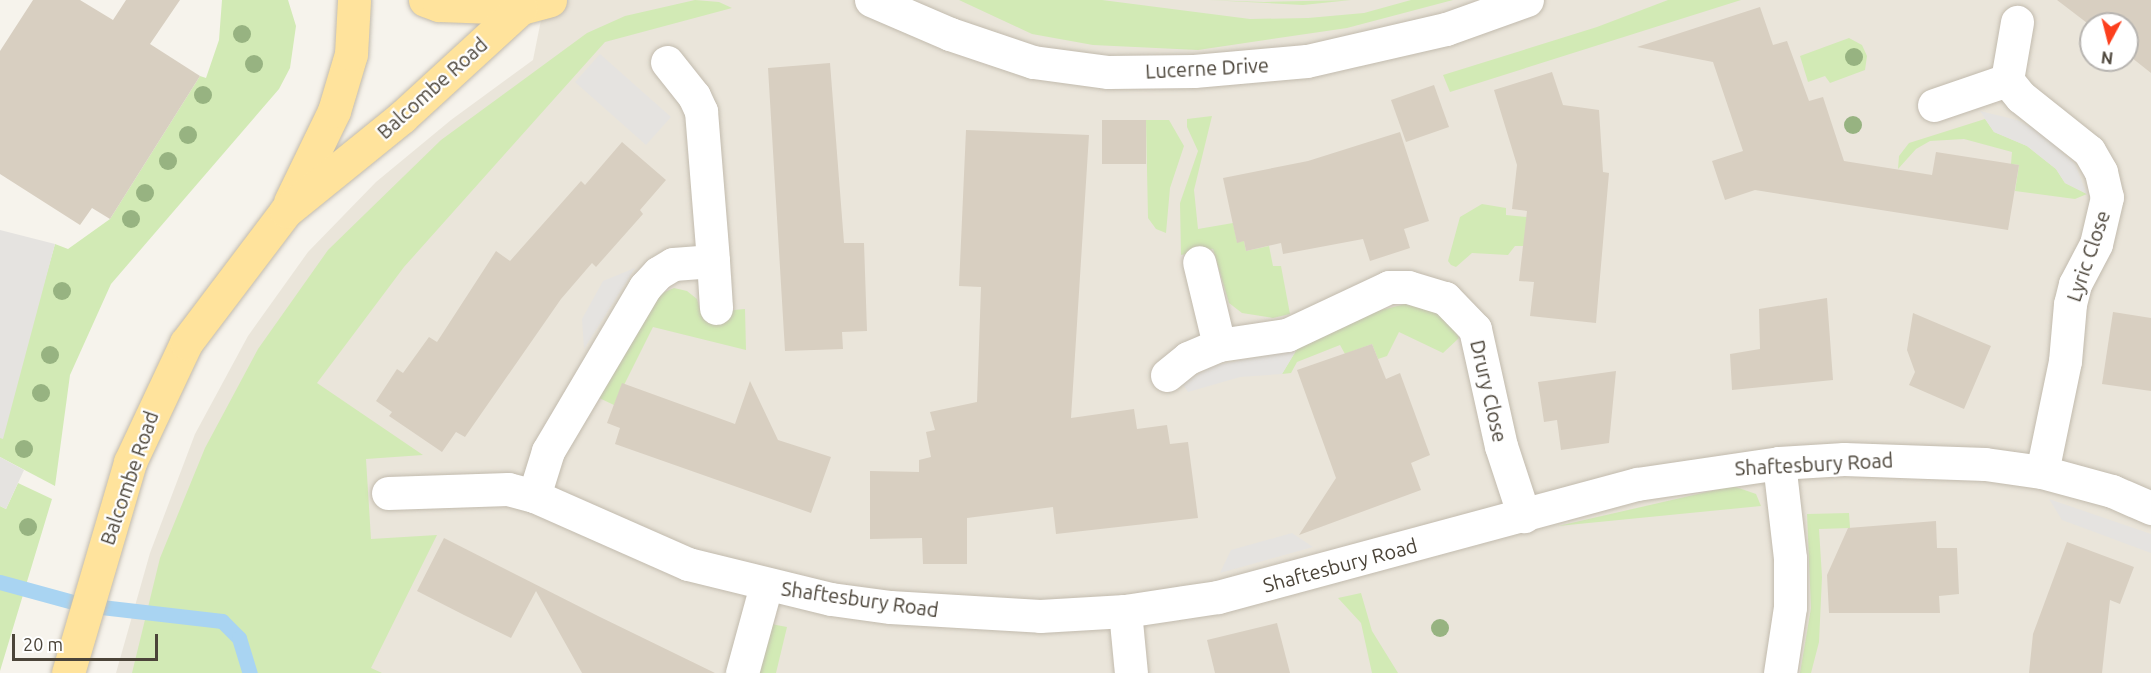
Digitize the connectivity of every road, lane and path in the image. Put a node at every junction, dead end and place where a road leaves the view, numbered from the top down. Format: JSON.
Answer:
{"nodes":[{"id":1,"x":354,"y":0,"type":"edge"},
{"id":2,"x":425,"y":0,"type":"edge"},
{"id":3,"x":1527,"y":0,"type":"edge"},
{"id":4,"x":882,"y":2,"type":"edge"},
{"id":5,"x":535,"y":4,"type":"edge"},
{"id":6,"x":2017,"y":22,"type":"dead end"},
{"id":7,"x":667,"y":62,"type":"dead end"},
{"id":8,"x":2007,"y":80,"type":"junction"},
{"id":9,"x":1934,"y":105,"type":"dead end"},
{"id":10,"x":286,"y":211,"type":"junction"},
{"id":11,"x":713,"y":261,"type":"junction"},
{"id":12,"x":1199,"y":262,"type":"dead end"},
{"id":13,"x":716,"y":308,"type":"dead end"},
{"id":14,"x":1219,"y":345,"type":"junction"},
{"id":15,"x":1167,"y":375,"type":"dead end"},
{"id":16,"x":1779,"y":463,"type":"junction"},
{"id":17,"x":2042,"y":472,"type":"junction"},
{"id":18,"x":388,"y":493,"type":"dead end"},
{"id":19,"x":534,"y":496,"type":"junction"},
{"id":20,"x":2151,"y":508,"type":"edge"},
{"id":21,"x":1524,"y":516,"type":"junction"},
{"id":22,"x":766,"y":585,"type":"junction"},
{"id":23,"x":1125,"y":611,"type":"junction"},
{"id":24,"x":68,"y":673,"type":"edge"},
{"id":25,"x":742,"y":673,"type":"edge"},
{"id":26,"x":1131,"y":673,"type":"edge"},
{"id":27,"x":1780,"y":673,"type":"edge"}],
"edges":[{"from":1,"to":10,"type":"main road","name":"Balcombe Road"},
{"from":2,"to":5,"type":"main road"},
{"from":3,"to":4,"type":"street","name":"Lucerne Drive"},
{"from":5,"to":10,"type":"main road","name":"Balcombe Road"},
{"from":6,"to":8,"type":"street"},
{"from":7,"to":11,"type":"street"},
{"from":8,"to":9,"type":"street"},
{"from":8,"to":17,"type":"street","name":"Lyric Close"},
{"from":10,"to":24,"type":"main road","name":"Balcombe Road"},
{"from":11,"to":13,"type":"street"},
{"from":11,"to":19,"type":"street"},
{"from":12,"to":14,"type":"street"},
{"from":14,"to":15,"type":"street","name":"Drury Close"},
{"from":14,"to":21,"type":"street","name":"Drury Close"},
{"from":16,"to":17,"type":"street","name":"Shaftesbury Road"},
{"from":16,"to":21,"type":"street","name":"Shaftesbury Road"},
{"from":16,"to":27,"type":"street"},
{"from":17,"to":20,"type":"street","name":"Shaftesbury Road"},
{"from":18,"to":19,"type":"street","name":"Shaftesbury Road"},
{"from":19,"to":22,"type":"street","name":"Shaftesbury Road"},
{"from":21,"to":23,"type":"street","name":"Shaftesbury Road"},
{"from":22,"to":23,"type":"street","name":"Shaftesbury Road"},
{"from":22,"to":25,"type":"street"},
{"from":23,"to":26,"type":"street"}]}
